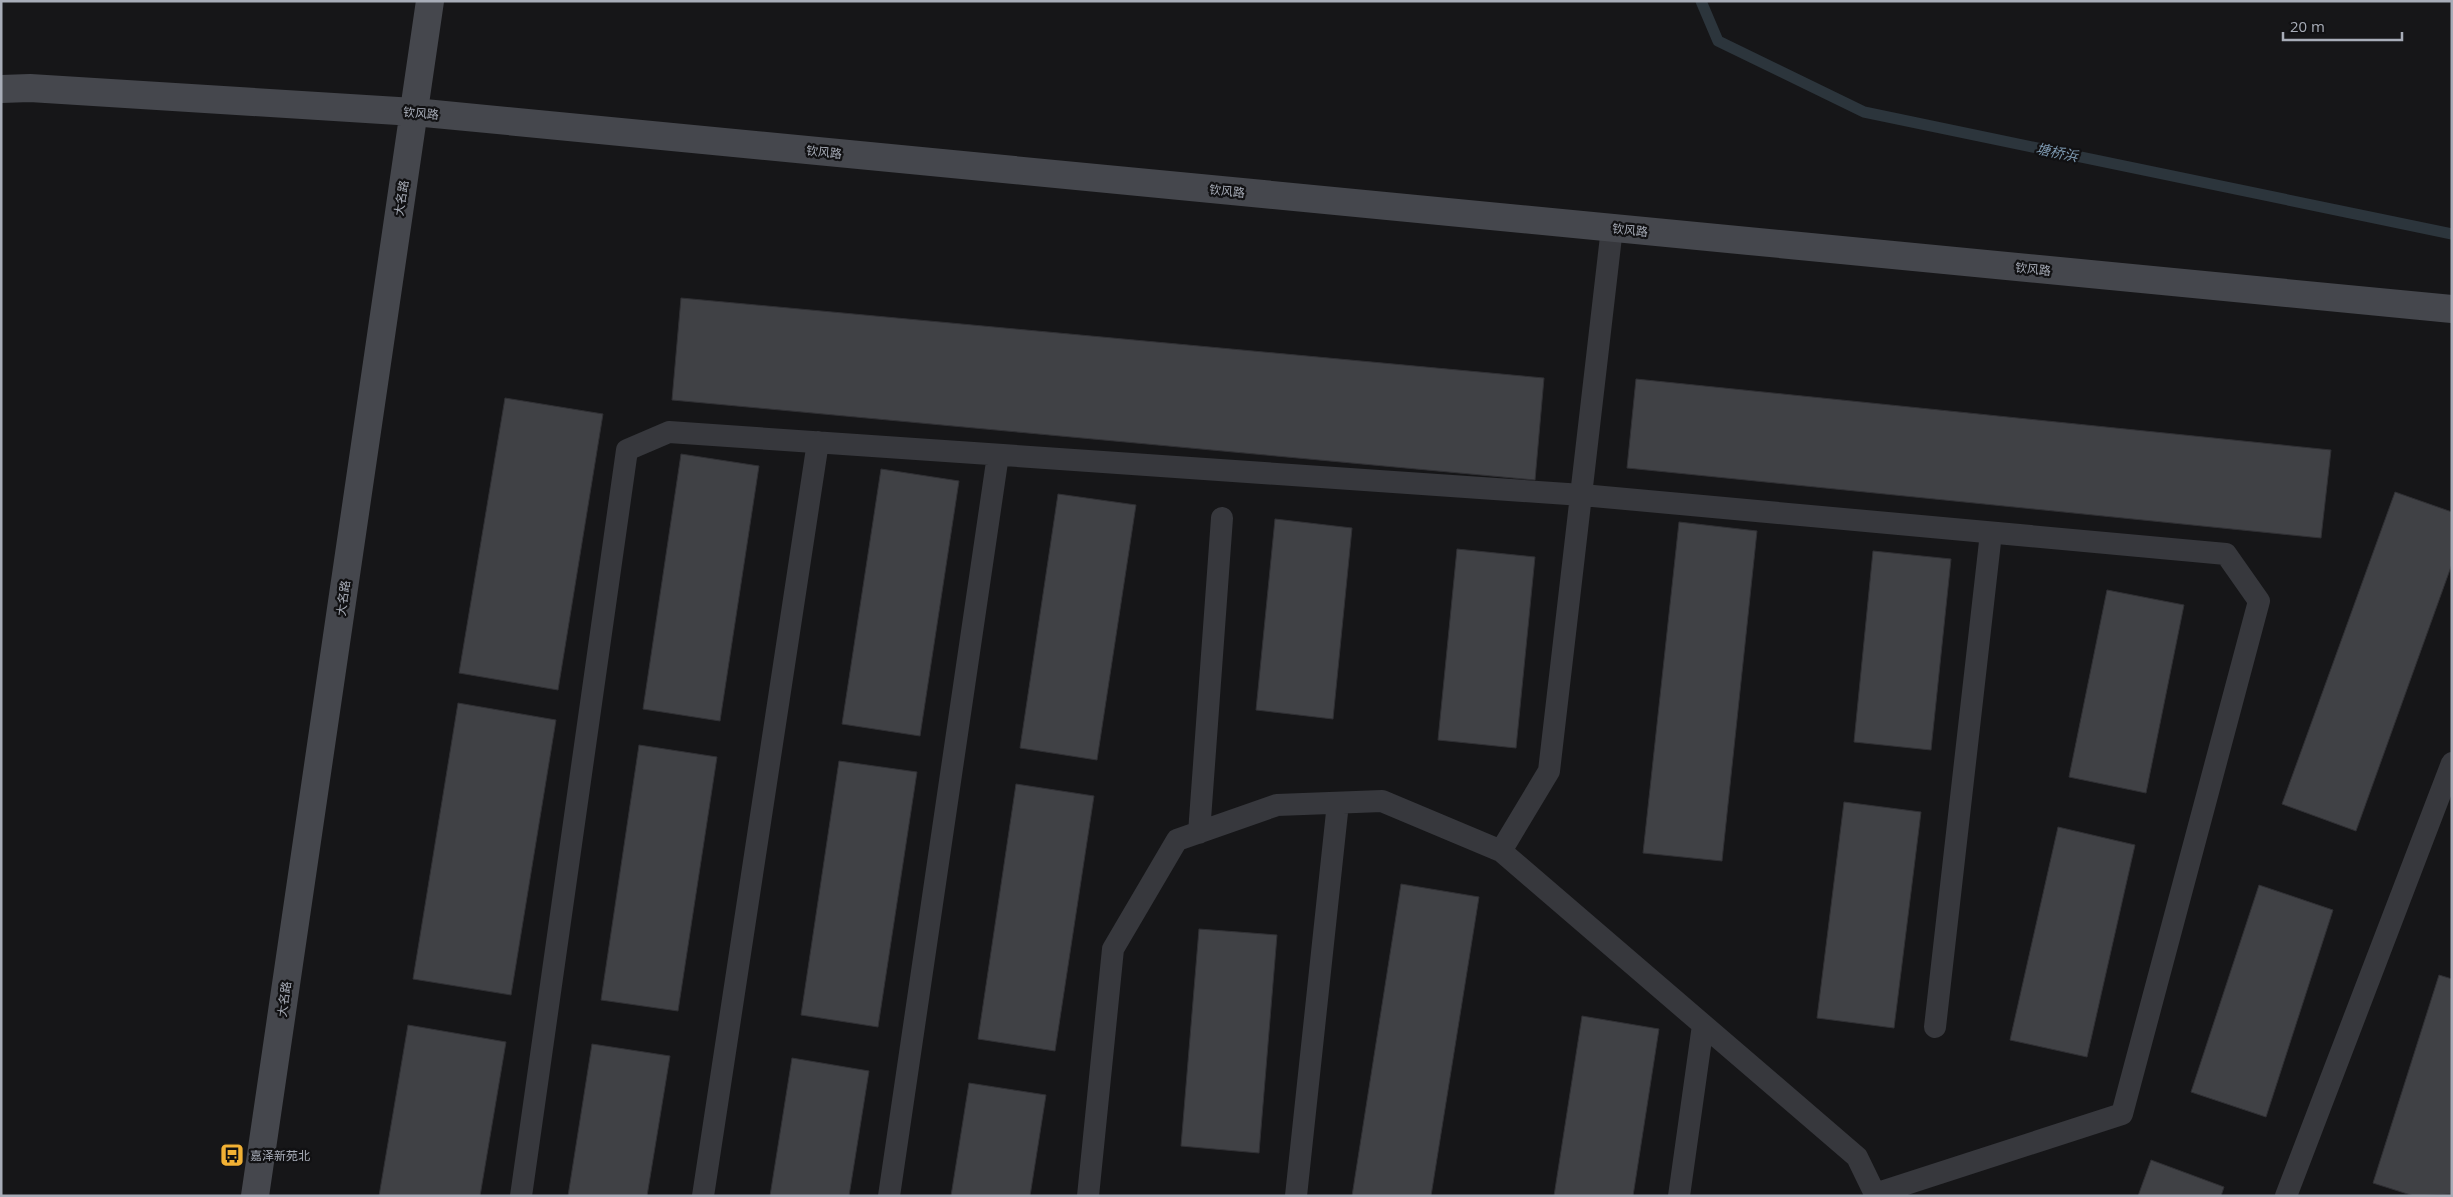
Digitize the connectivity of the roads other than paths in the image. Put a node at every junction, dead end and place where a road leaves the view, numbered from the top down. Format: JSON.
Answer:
{"nodes":[{"id":1,"x":430,"y":1,"type":"edge"},
{"id":2,"x":1,"y":89,"type":"edge"},
{"id":3,"x":414,"y":112,"type":"junction"},
{"id":4,"x":1612,"y":228,"type":"junction"},
{"id":5,"x":2452,"y":310,"type":"edge"},
{"id":6,"x":818,"y":442,"type":"junction"},
{"id":7,"x":998,"y":455,"type":"junction"},
{"id":8,"x":1582,"y":495,"type":"junction"},
{"id":9,"x":1222,"y":518,"type":"dead end"},
{"id":10,"x":1991,"y":532,"type":"junction"},
{"id":11,"x":2452,"y":763,"type":"edge"},
{"id":12,"x":1338,"y":803,"type":"junction"},
{"id":13,"x":1199,"y":833,"type":"junction"},
{"id":14,"x":1501,"y":851,"type":"junction"},
{"id":15,"x":1703,"y":1025,"type":"junction"},
{"id":16,"x":1935,"y":1027,"type":"dead end"},
{"id":17,"x":1876,"y":1195,"type":"edge"},
{"id":18,"x":255,"y":1196,"type":"edge"},
{"id":19,"x":521,"y":1196,"type":"edge"},
{"id":20,"x":703,"y":1196,"type":"edge"},
{"id":21,"x":889,"y":1196,"type":"edge"},
{"id":22,"x":1088,"y":1196,"type":"edge"},
{"id":23,"x":1296,"y":1196,"type":"edge"},
{"id":24,"x":1679,"y":1196,"type":"edge"},
{"id":25,"x":2286,"y":1196,"type":"edge"}],
"edges":[{"from":1,"to":3,"type":"street","name":"大名路"},
{"from":2,"to":3,"type":"street","name":"钦风路"},
{"from":3,"to":4,"type":"street","name":"钦风路"},
{"from":3,"to":18,"type":"street","name":"大名路"},
{"from":4,"to":5,"type":"street","name":"钦风路"},
{"from":4,"to":8,"type":"lane"},
{"from":6,"to":7,"type":"lane"},
{"from":6,"to":19,"type":"lane"},
{"from":6,"to":20,"type":"lane"},
{"from":7,"to":8,"type":"lane"},
{"from":7,"to":21,"type":"lane"},
{"from":8,"to":10,"type":"lane"},
{"from":8,"to":14,"type":"lane"},
{"from":9,"to":13,"type":"lane"},
{"from":10,"to":16,"type":"lane"},
{"from":10,"to":17,"type":"lane"},
{"from":11,"to":25,"type":"lane"},
{"from":12,"to":13,"type":"lane"},
{"from":12,"to":14,"type":"lane"},
{"from":12,"to":23,"type":"lane"},
{"from":13,"to":22,"type":"lane"},
{"from":14,"to":15,"type":"lane"},
{"from":15,"to":17,"type":"lane"},
{"from":15,"to":24,"type":"lane"}]}
